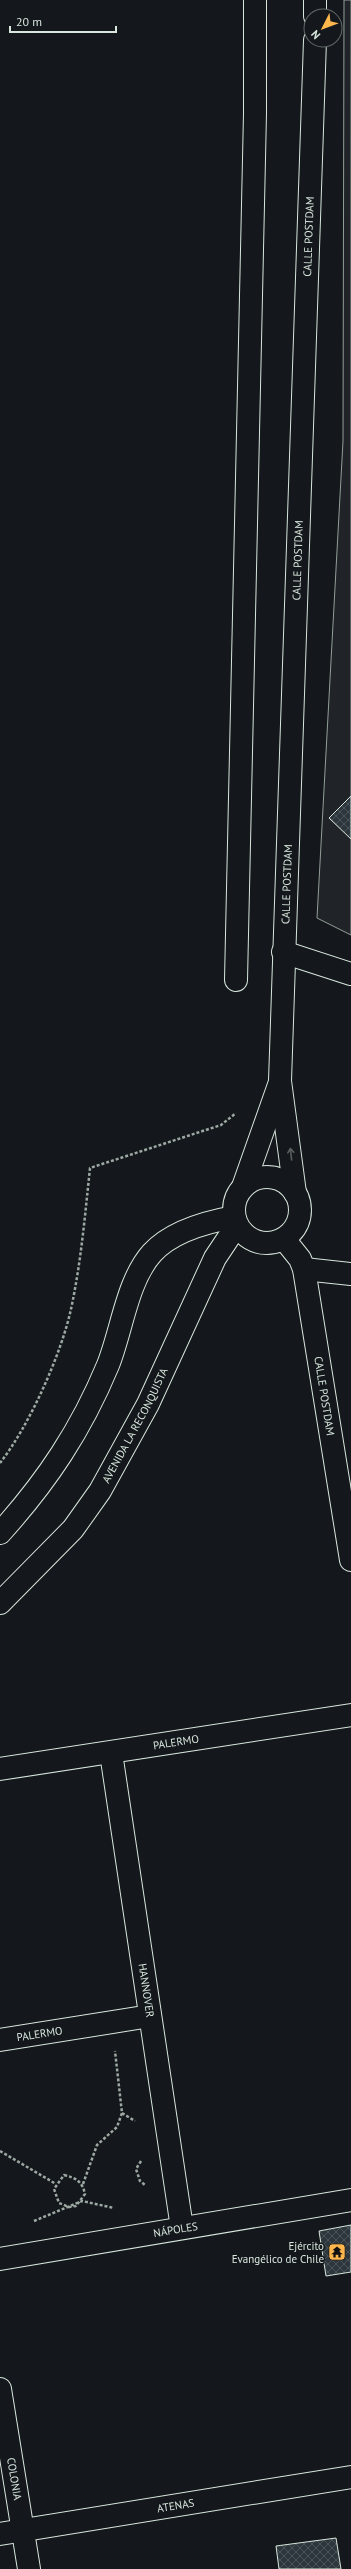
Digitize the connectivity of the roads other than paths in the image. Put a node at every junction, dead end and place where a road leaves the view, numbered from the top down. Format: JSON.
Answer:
{"nodes":[{"id":1,"x":255,"y":0,"type":"edge"},
{"id":2,"x":315,"y":48,"type":"edge"},
{"id":3,"x":283,"y":952,"type":"junction"},
{"id":4,"x":351,"y":974,"type":"edge"},
{"id":5,"x":236,"y":980,"type":"dead end"},
{"id":6,"x":280,"y":1081,"type":"junction"},
{"id":7,"x":243,"y":1187,"type":"junction"},
{"id":8,"x":296,"y":1193,"type":"junction"},
{"id":9,"x":236,"y":1221,"type":"junction"},
{"id":10,"x":284,"y":1239,"type":"junction"},
{"id":11,"x":304,"y":1269,"type":"junction"},
{"id":12,"x":351,"y":1274,"type":"edge"},
{"id":13,"x":0,"y":1533,"type":"edge"},
{"id":14,"x":351,"y":1560,"type":"edge"},
{"id":15,"x":0,"y":1603,"type":"edge"},
{"id":16,"x":351,"y":1715,"type":"edge"},
{"id":17,"x":110,"y":1752,"type":"junction"},
{"id":18,"x":0,"y":1769,"type":"edge"},
{"id":19,"x":150,"y":2016,"type":"junction"},
{"id":20,"x":0,"y":2040,"type":"edge"},
{"id":21,"x":351,"y":2200,"type":"edge"},
{"id":22,"x":182,"y":2228,"type":"junction"},
{"id":23,"x":0,"y":2259,"type":"edge"},
{"id":24,"x":0,"y":2389,"type":"edge"},
{"id":25,"x":351,"y":2477,"type":"edge"},
{"id":26,"x":23,"y":2531,"type":"junction"},
{"id":27,"x":0,"y":2534,"type":"edge"},
{"id":28,"x":29,"y":2569,"type":"edge"}],
"edges":[{"from":1,"to":5,"type":"street"},
{"from":2,"to":3,"type":"street","name":"CALLE POSTDAM"},
{"from":3,"to":4,"type":"street"},
{"from":3,"to":6,"type":"street","name":"CALLE POSTDAM"},
{"from":6,"to":7,"type":"street","name":"CALLE POSTDAM"},
{"from":8,"to":6,"type":"street","name":"CALLE POSTDAM","one_way":true},
{"from":7,"to":8,"type":"street"},
{"from":7,"to":9,"type":"street"},
{"from":8,"to":10,"type":"street"},
{"from":9,"to":10,"type":"street"},
{"from":9,"to":13,"type":"street"},
{"from":9,"to":15,"type":"street","name":"AVENIDA LA RECONQUISTA"},
{"from":10,"to":11,"type":"street","name":"CALLE POSTDAM"},
{"from":11,"to":12,"type":"street"},
{"from":11,"to":14,"type":"street","name":"CALLE POSTDAM"},
{"from":16,"to":17,"type":"street","name":"PALERMO"},
{"from":17,"to":18,"type":"street","name":"PALERMO"},
{"from":17,"to":19,"type":"street","name":"HANNOVER"},
{"from":19,"to":20,"type":"street","name":"PALERMO"},
{"from":19,"to":22,"type":"street","name":"HANNOVER"},
{"from":21,"to":22,"type":"street","name":"NÁPOLES"},
{"from":22,"to":23,"type":"street","name":"NÁPOLES"},
{"from":24,"to":26,"type":"street","name":"COLONIA"},
{"from":25,"to":26,"type":"street","name":"ATENAS"},
{"from":26,"to":27,"type":"street","name":"ATENAS"},
{"from":26,"to":28,"type":"street","name":"COLONIA"}]}
